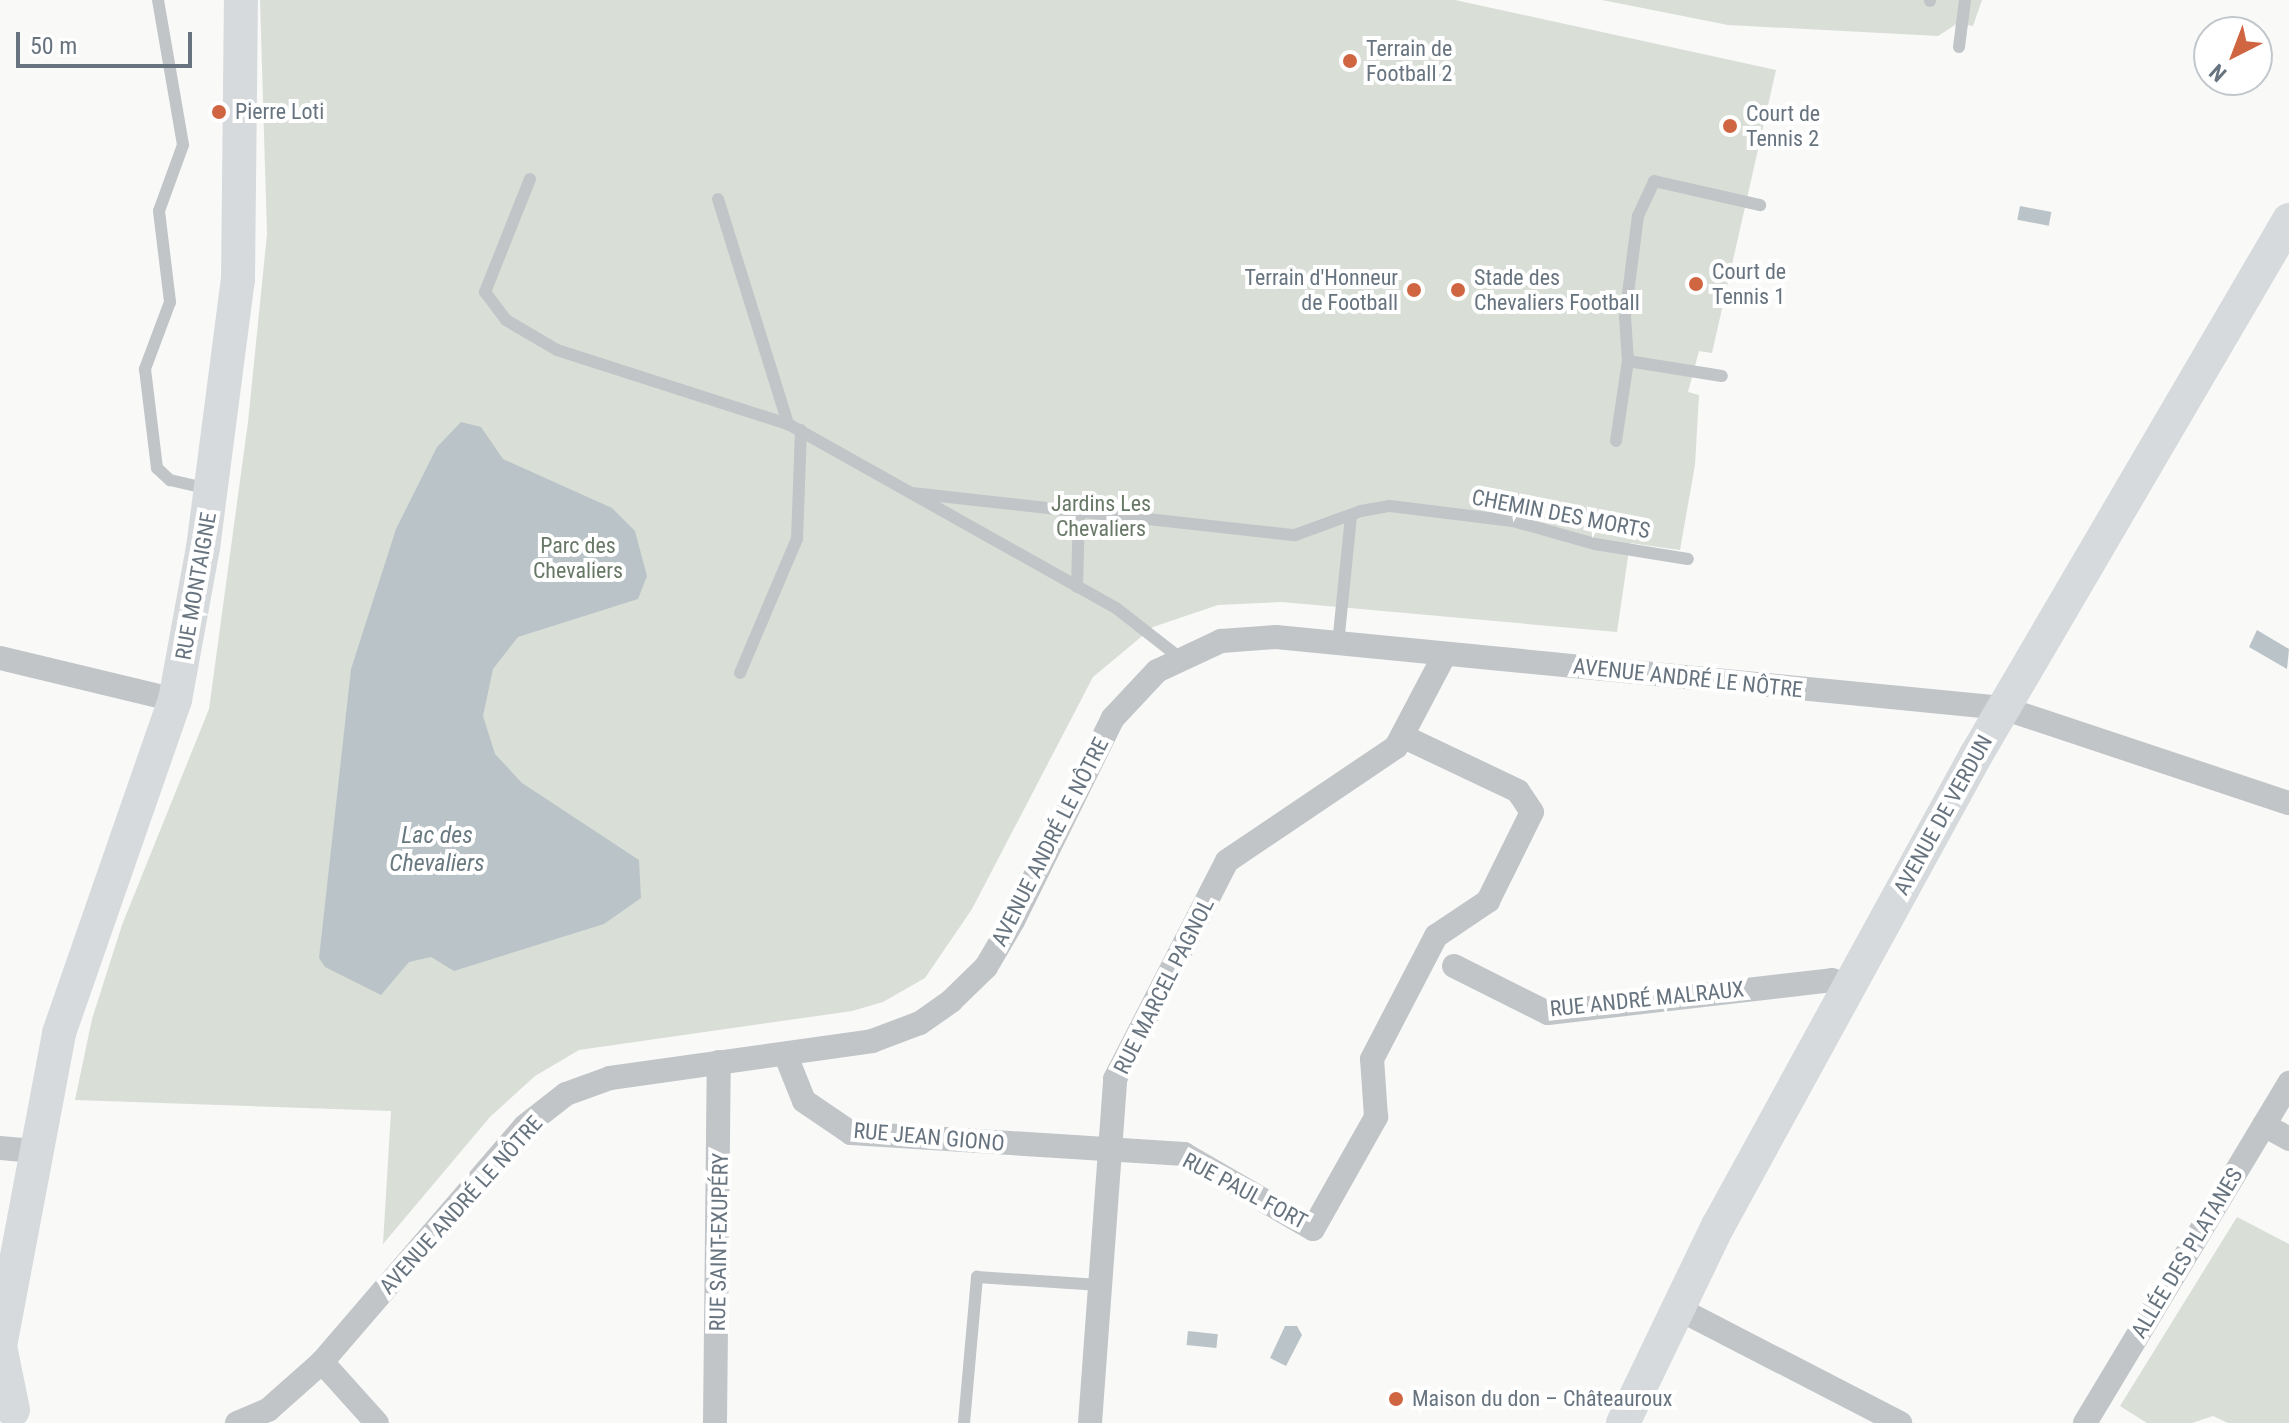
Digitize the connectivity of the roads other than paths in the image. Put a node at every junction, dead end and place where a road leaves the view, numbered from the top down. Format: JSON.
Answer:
{"nodes":[{"id":1,"x":158,"y":0,"type":"edge"},
{"id":2,"x":241,"y":0,"type":"edge"},
{"id":3,"x":1965,"y":0,"type":"edge"},
{"id":4,"x":1959,"y":47,"type":"dead end"},
{"id":5,"x":530,"y":179,"type":"dead end"},
{"id":6,"x":718,"y":199,"type":"dead end"},
{"id":7,"x":1760,"y":205,"type":"dead end"},
{"id":8,"x":2289,"y":220,"type":"edge"},
{"id":9,"x":1628,"y":361,"type":"junction"},
{"id":10,"x":1722,"y":376,"type":"dead end"},
{"id":11,"x":788,"y":424,"type":"junction"},
{"id":12,"x":801,"y":430,"type":"junction"},
{"id":13,"x":1616,"y":441,"type":"dead end"},
{"id":14,"x":213,"y":490,"type":"junction"},
{"id":15,"x":905,"y":492,"type":"junction"},
{"id":16,"x":1079,"y":511,"type":"junction"},
{"id":17,"x":1351,"y":515,"type":"junction"},
{"id":18,"x":1688,"y":559,"type":"dead end"},
{"id":19,"x":1077,"y":587,"type":"junction"},
{"id":20,"x":1338,"y":644,"type":"junction"},
{"id":21,"x":1445,"y":654,"type":"junction"},
{"id":22,"x":1179,"y":657,"type":"junction"},
{"id":23,"x":0,"y":658,"type":"edge"},
{"id":24,"x":740,"y":673,"type":"dead end"},
{"id":25,"x":175,"y":700,"type":"junction"},
{"id":26,"x":2003,"y":708,"type":"junction"},
{"id":27,"x":1402,"y":736,"type":"junction"},
{"id":28,"x":2289,"y":803,"type":"edge"},
{"id":29,"x":1454,"y":966,"type":"dead end"},
{"id":30,"x":1849,"y":986,"type":"junction"},
{"id":31,"x":786,"y":1056,"type":"junction"},
{"id":32,"x":719,"y":1062,"type":"junction"},
{"id":33,"x":2289,"y":1083,"type":"edge"},
{"id":34,"x":2264,"y":1125,"type":"junction"},
{"id":35,"x":2289,"y":1139,"type":"edge"},
{"id":36,"x":0,"y":1148,"type":"edge"},
{"id":37,"x":34,"y":1151,"type":"junction"},
{"id":38,"x":1112,"y":1151,"type":"junction"},
{"id":39,"x":1100,"y":1285,"type":"junction"},
{"id":40,"x":1679,"y":1309,"type":"junction"},
{"id":41,"x":0,"y":1346,"type":"edge"},
{"id":42,"x":322,"y":1362,"type":"junction"},
{"id":43,"x":12,"y":1412,"type":"edge"},
{"id":44,"x":237,"y":1423,"type":"edge"},
{"id":45,"x":377,"y":1423,"type":"edge"},
{"id":46,"x":715,"y":1423,"type":"edge"},
{"id":47,"x":964,"y":1423,"type":"edge"},
{"id":48,"x":1090,"y":1423,"type":"edge"},
{"id":49,"x":1623,"y":1423,"type":"edge"},
{"id":50,"x":1900,"y":1423,"type":"edge"},
{"id":51,"x":2085,"y":1423,"type":"edge"}],
"edges":[{"from":1,"to":14,"type":"lane"},
{"from":2,"to":14,"type":"street","name":"RUE MONTAIGNE"},
{"from":3,"to":4,"type":"lane"},
{"from":5,"to":11,"type":"lane"},
{"from":6,"to":11,"type":"lane"},
{"from":7,"to":9,"type":"lane"},
{"from":8,"to":26,"type":"street","name":"AVENUE DE VERDUN"},
{"from":9,"to":10,"type":"lane"},
{"from":9,"to":13,"type":"lane"},
{"from":11,"to":12,"type":"lane"},
{"from":12,"to":15,"type":"lane"},
{"from":12,"to":24,"type":"lane"},
{"from":14,"to":25,"type":"street","name":"RUE MONTAIGNE"},
{"from":15,"to":16,"type":"lane","name":"CHEMIN DES MORTS"},
{"from":15,"to":19,"type":"lane"},
{"from":16,"to":17,"type":"lane","name":"CHEMIN DES MORTS"},
{"from":16,"to":19,"type":"lane"},
{"from":17,"to":18,"type":"lane","name":"CHEMIN DES MORTS"},
{"from":17,"to":20,"type":"lane"},
{"from":19,"to":22,"type":"lane"},
{"from":20,"to":21,"type":"street","name":"AVENUE ANDRÉ LE NÔTRE"},
{"from":20,"to":22,"type":"street","name":"AVENUE ANDRÉ LE NÔTRE"},
{"from":21,"to":26,"type":"street","name":"AVENUE ANDRÉ LE NÔTRE"},
{"from":21,"to":27,"type":"street","name":"RUE MARCEL PAGNOL"},
{"from":22,"to":31,"type":"street","name":"AVENUE ANDRÉ LE NÔTRE"},
{"from":23,"to":25,"type":"street"},
{"from":25,"to":37,"type":"street","name":"RUE MONTAIGNE"},
{"from":26,"to":28,"type":"street","name":"AVENUE ANDRÉ LE NÔTRE"},
{"from":26,"to":30,"type":"street","name":"AVENUE DE VERDUN"},
{"from":27,"to":38,"type":"street","name":"RUE MARCEL PAGNOL"},
{"from":27,"to":38,"type":"street","name":"RUE PAUL FORT"},
{"from":29,"to":30,"type":"street","name":"RUE ANDRÉ MALRAUX"},
{"from":30,"to":40,"type":"street","name":"AVENUE DE VERDUN"},
{"from":31,"to":32,"type":"street","name":"AVENUE ANDRÉ LE NÔTRE"},
{"from":31,"to":38,"type":"street","name":"RUE JEAN GIONO"},
{"from":32,"to":42,"type":"street","name":"AVENUE ANDRÉ LE NÔTRE"},
{"from":32,"to":46,"type":"street","name":"RUE SAINT-EXUPÉRY"},
{"from":33,"to":34,"type":"street","name":"ALLÉE DES PLATANES"},
{"from":34,"to":35,"type":"street"},
{"from":34,"to":51,"type":"street","name":"ALLÉE DES PLATANES"},
{"from":36,"to":37,"type":"street"},
{"from":37,"to":41,"type":"street","name":"RUE MONTAIGNE"},
{"from":38,"to":39,"type":"street","name":"RUE MARCEL PAGNOL"},
{"from":39,"to":47,"type":"lane"},
{"from":39,"to":48,"type":"street","name":"RUE MARCEL PAGNOL"},
{"from":40,"to":49,"type":"street","name":"AVENUE DE VERDUN"},
{"from":40,"to":50,"type":"street"},
{"from":41,"to":43,"type":"street","name":"RUE MONTAIGNE"},
{"from":42,"to":44,"type":"street","name":"AVENUE ANDRÉ LE NÔTRE"},
{"from":42,"to":45,"type":"street"}]}
